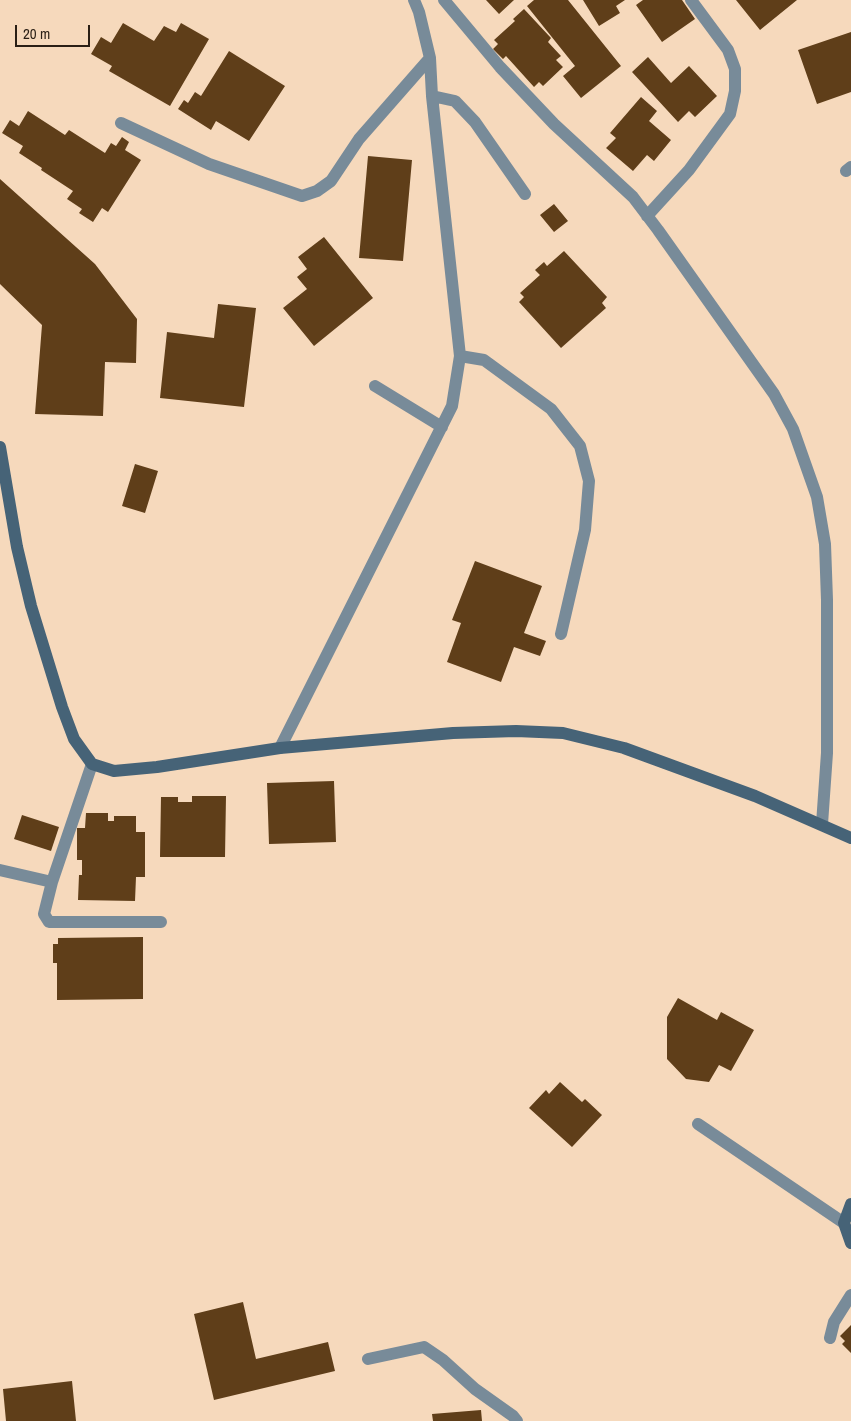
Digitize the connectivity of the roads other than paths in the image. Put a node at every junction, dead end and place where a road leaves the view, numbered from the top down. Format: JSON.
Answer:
{"nodes":[{"id":1,"x":414,"y":0,"type":"edge"},
{"id":2,"x":444,"y":0,"type":"edge"},
{"id":3,"x":691,"y":0,"type":"edge"},
{"id":4,"x":430,"y":58,"type":"junction"},
{"id":5,"x":432,"y":96,"type":"junction"},
{"id":6,"x":121,"y":123,"type":"dead end"},
{"id":7,"x":525,"y":194,"type":"dead end"},
{"id":8,"x":647,"y":216,"type":"junction"},
{"id":9,"x":460,"y":356,"type":"junction"},
{"id":10,"x":375,"y":386,"type":"dead end"},
{"id":11,"x":442,"y":427,"type":"junction"},
{"id":12,"x":0,"y":447,"type":"edge"},
{"id":13,"x":561,"y":634,"type":"dead end"},
{"id":14,"x":280,"y":748,"type":"junction"},
{"id":15,"x":92,"y":764,"type":"junction"},
{"id":16,"x":822,"y":824,"type":"junction"},
{"id":17,"x":851,"y":838,"type":"edge"},
{"id":18,"x":0,"y":870,"type":"edge"},
{"id":19,"x":52,"y":882,"type":"junction"},
{"id":20,"x":161,"y":922,"type":"dead end"},
{"id":21,"x":698,"y":1124,"type":"dead end"},
{"id":22,"x":851,"y":1204,"type":"edge"},
{"id":23,"x":844,"y":1223,"type":"junction"},
{"id":24,"x":851,"y":1244,"type":"edge"},
{"id":25,"x":851,"y":1295,"type":"edge"},
{"id":26,"x":830,"y":1338,"type":"dead end"},
{"id":27,"x":368,"y":1359,"type":"dead end"},
{"id":28,"x":517,"y":1421,"type":"edge"}],
"edges":[{"from":1,"to":4,"type":"street"},
{"from":2,"to":8,"type":"street"},
{"from":3,"to":8,"type":"street"},
{"from":4,"to":5,"type":"street"},
{"from":4,"to":6,"type":"street"},
{"from":5,"to":7,"type":"street"},
{"from":5,"to":9,"type":"street"},
{"from":8,"to":16,"type":"street"},
{"from":9,"to":11,"type":"street"},
{"from":9,"to":13,"type":"street"},
{"from":10,"to":11,"type":"street"},
{"from":11,"to":14,"type":"street"},
{"from":12,"to":15,"type":"street"},
{"from":14,"to":15,"type":"street"},
{"from":14,"to":16,"type":"street"},
{"from":15,"to":19,"type":"street"},
{"from":16,"to":17,"type":"street"},
{"from":18,"to":19,"type":"street"},
{"from":19,"to":20,"type":"street"},
{"from":21,"to":23,"type":"street"},
{"from":22,"to":23,"type":"street"},
{"from":23,"to":24,"type":"street"},
{"from":25,"to":26,"type":"street"},
{"from":27,"to":28,"type":"street"}]}
